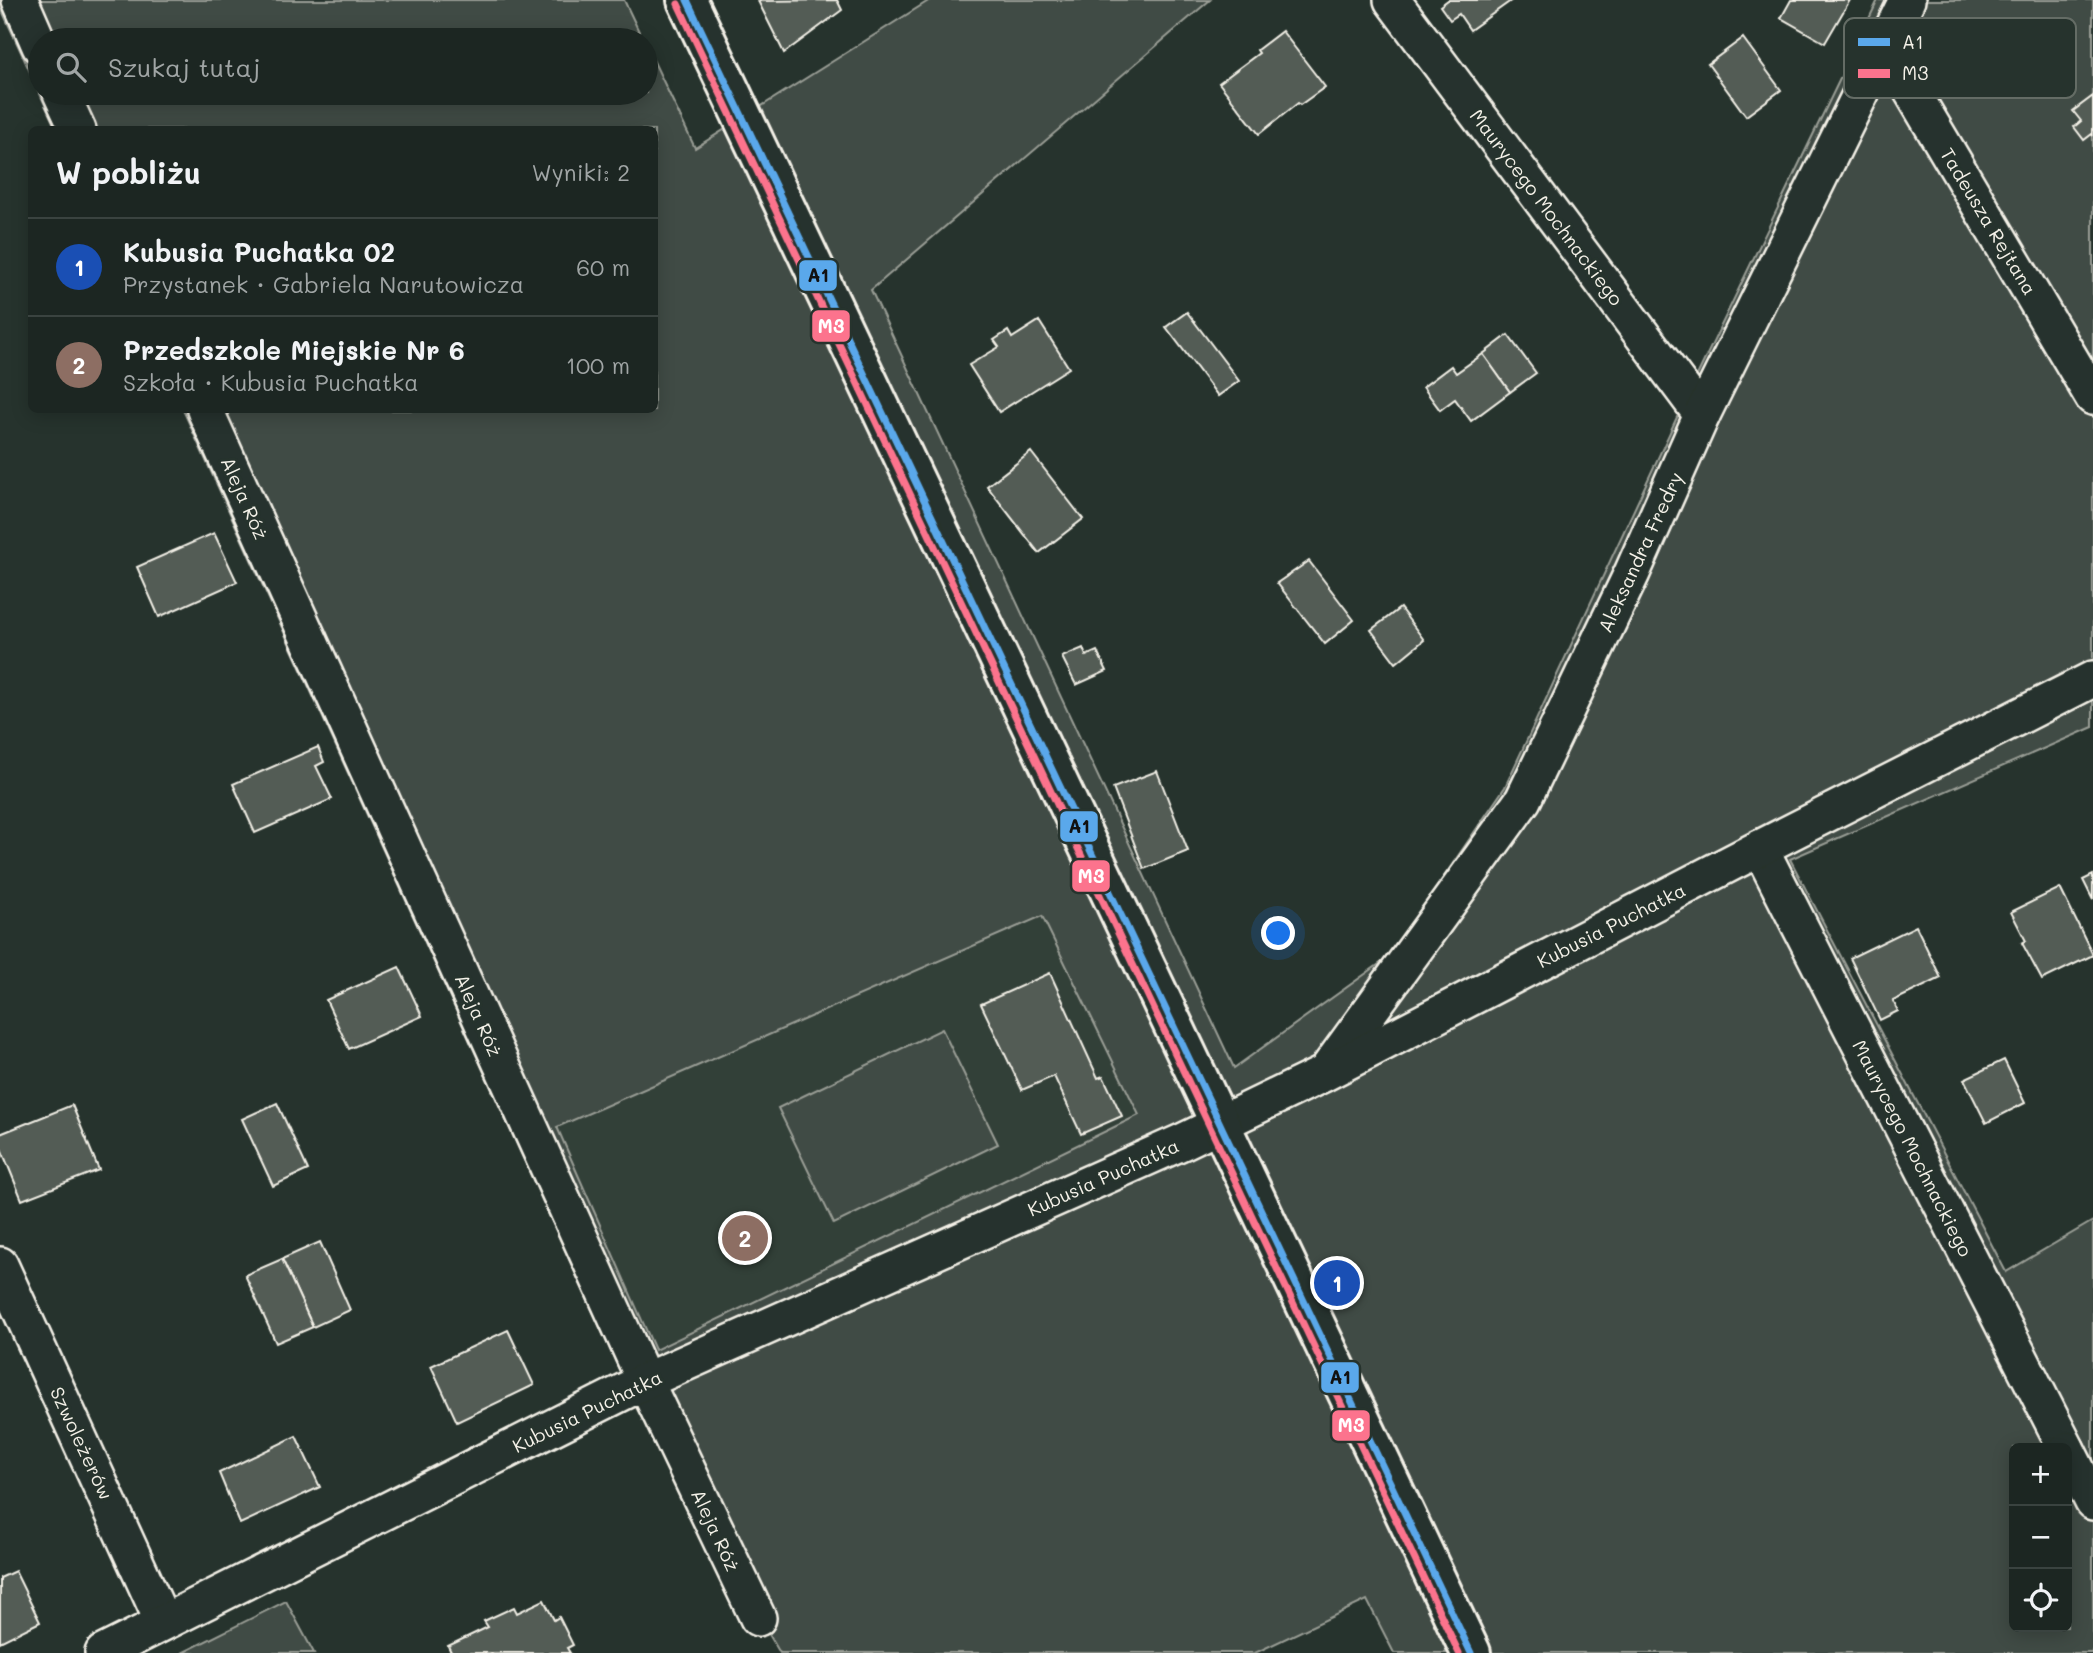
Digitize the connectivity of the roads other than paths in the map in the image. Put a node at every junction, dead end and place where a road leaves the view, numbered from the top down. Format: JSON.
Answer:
{"nodes":[{"id":1,"x":20,"y":0,"type":"edge"},
{"id":2,"x":687,"y":0,"type":"edge"},
{"id":3,"x":1392,"y":0,"type":"edge"},
{"id":4,"x":1907,"y":0,"type":"edge"},
{"id":5,"x":1898,"y":18,"type":"edge"},
{"id":6,"x":32,"y":28,"type":"edge"},
{"id":7,"x":1859,"y":98,"type":"edge"},
{"id":8,"x":1916,"y":98,"type":"edge"},
{"id":9,"x":67,"y":105,"type":"edge"},
{"id":10,"x":76,"y":126,"type":"edge"},
{"id":11,"x":2093,"y":397,"type":"edge"},
{"id":12,"x":206,"y":413,"type":"edge"},
{"id":13,"x":1702,"y":415,"type":"junction"},
{"id":14,"x":2093,"y":679,"type":"edge"},
{"id":15,"x":1760,"y":848,"type":"junction"},
{"id":16,"x":1323,"y":1074,"type":"junction"},
{"id":17,"x":1219,"y":1125,"type":"junction"},
{"id":18,"x":0,"y":1265,"type":"edge"},
{"id":19,"x":645,"y":1381,"type":"junction"},
{"id":20,"x":2063,"y":1443,"type":"edge"},
{"id":21,"x":2072,"y":1461,"type":"edge"},
{"id":22,"x":2093,"y":1502,"type":"edge"},
{"id":23,"x":758,"y":1618,"type":"dead end"},
{"id":24,"x":163,"y":1622,"type":"junction"},
{"id":25,"x":103,"y":1653,"type":"edge"},
{"id":26,"x":1471,"y":1653,"type":"edge"}],
"edges":[{"from":1,"to":6,"type":"street"},
{"from":2,"to":17,"type":"street"},
{"from":3,"to":13,"type":"street","name":"Maurycego Mochnackiego"},
{"from":4,"to":5,"type":"street","name":"Aleksandra Fredry"},
{"from":7,"to":13,"type":"street","name":"Aleksandra Fredry"},
{"from":8,"to":11,"type":"street","name":"Tadeusza Rejtana"},
{"from":9,"to":10,"type":"street"},
{"from":12,"to":19,"type":"street","name":"Aleja Róż"},
{"from":13,"to":16,"type":"street","name":"Aleksandra Fredry"},
{"from":14,"to":15,"type":"street","name":"Kubusia Puchatka"},
{"from":15,"to":16,"type":"street","name":"Kubusia Puchatka"},
{"from":15,"to":20,"type":"street","name":"Maurycego Mochnackiego"},
{"from":16,"to":17,"type":"street","name":"Kubusia Puchatka"},
{"from":17,"to":19,"type":"street","name":"Kubusia Puchatka"},
{"from":17,"to":26,"type":"street"},
{"from":18,"to":24,"type":"street","name":"Szwoleżerów"},
{"from":19,"to":23,"type":"street","name":"Aleja Róż"},
{"from":19,"to":24,"type":"street","name":"Kubusia Puchatka"},
{"from":21,"to":22,"type":"street","name":"Maurycego Mochnackiego"},
{"from":24,"to":25,"type":"street","name":"Kubusia Puchatka"}]}
